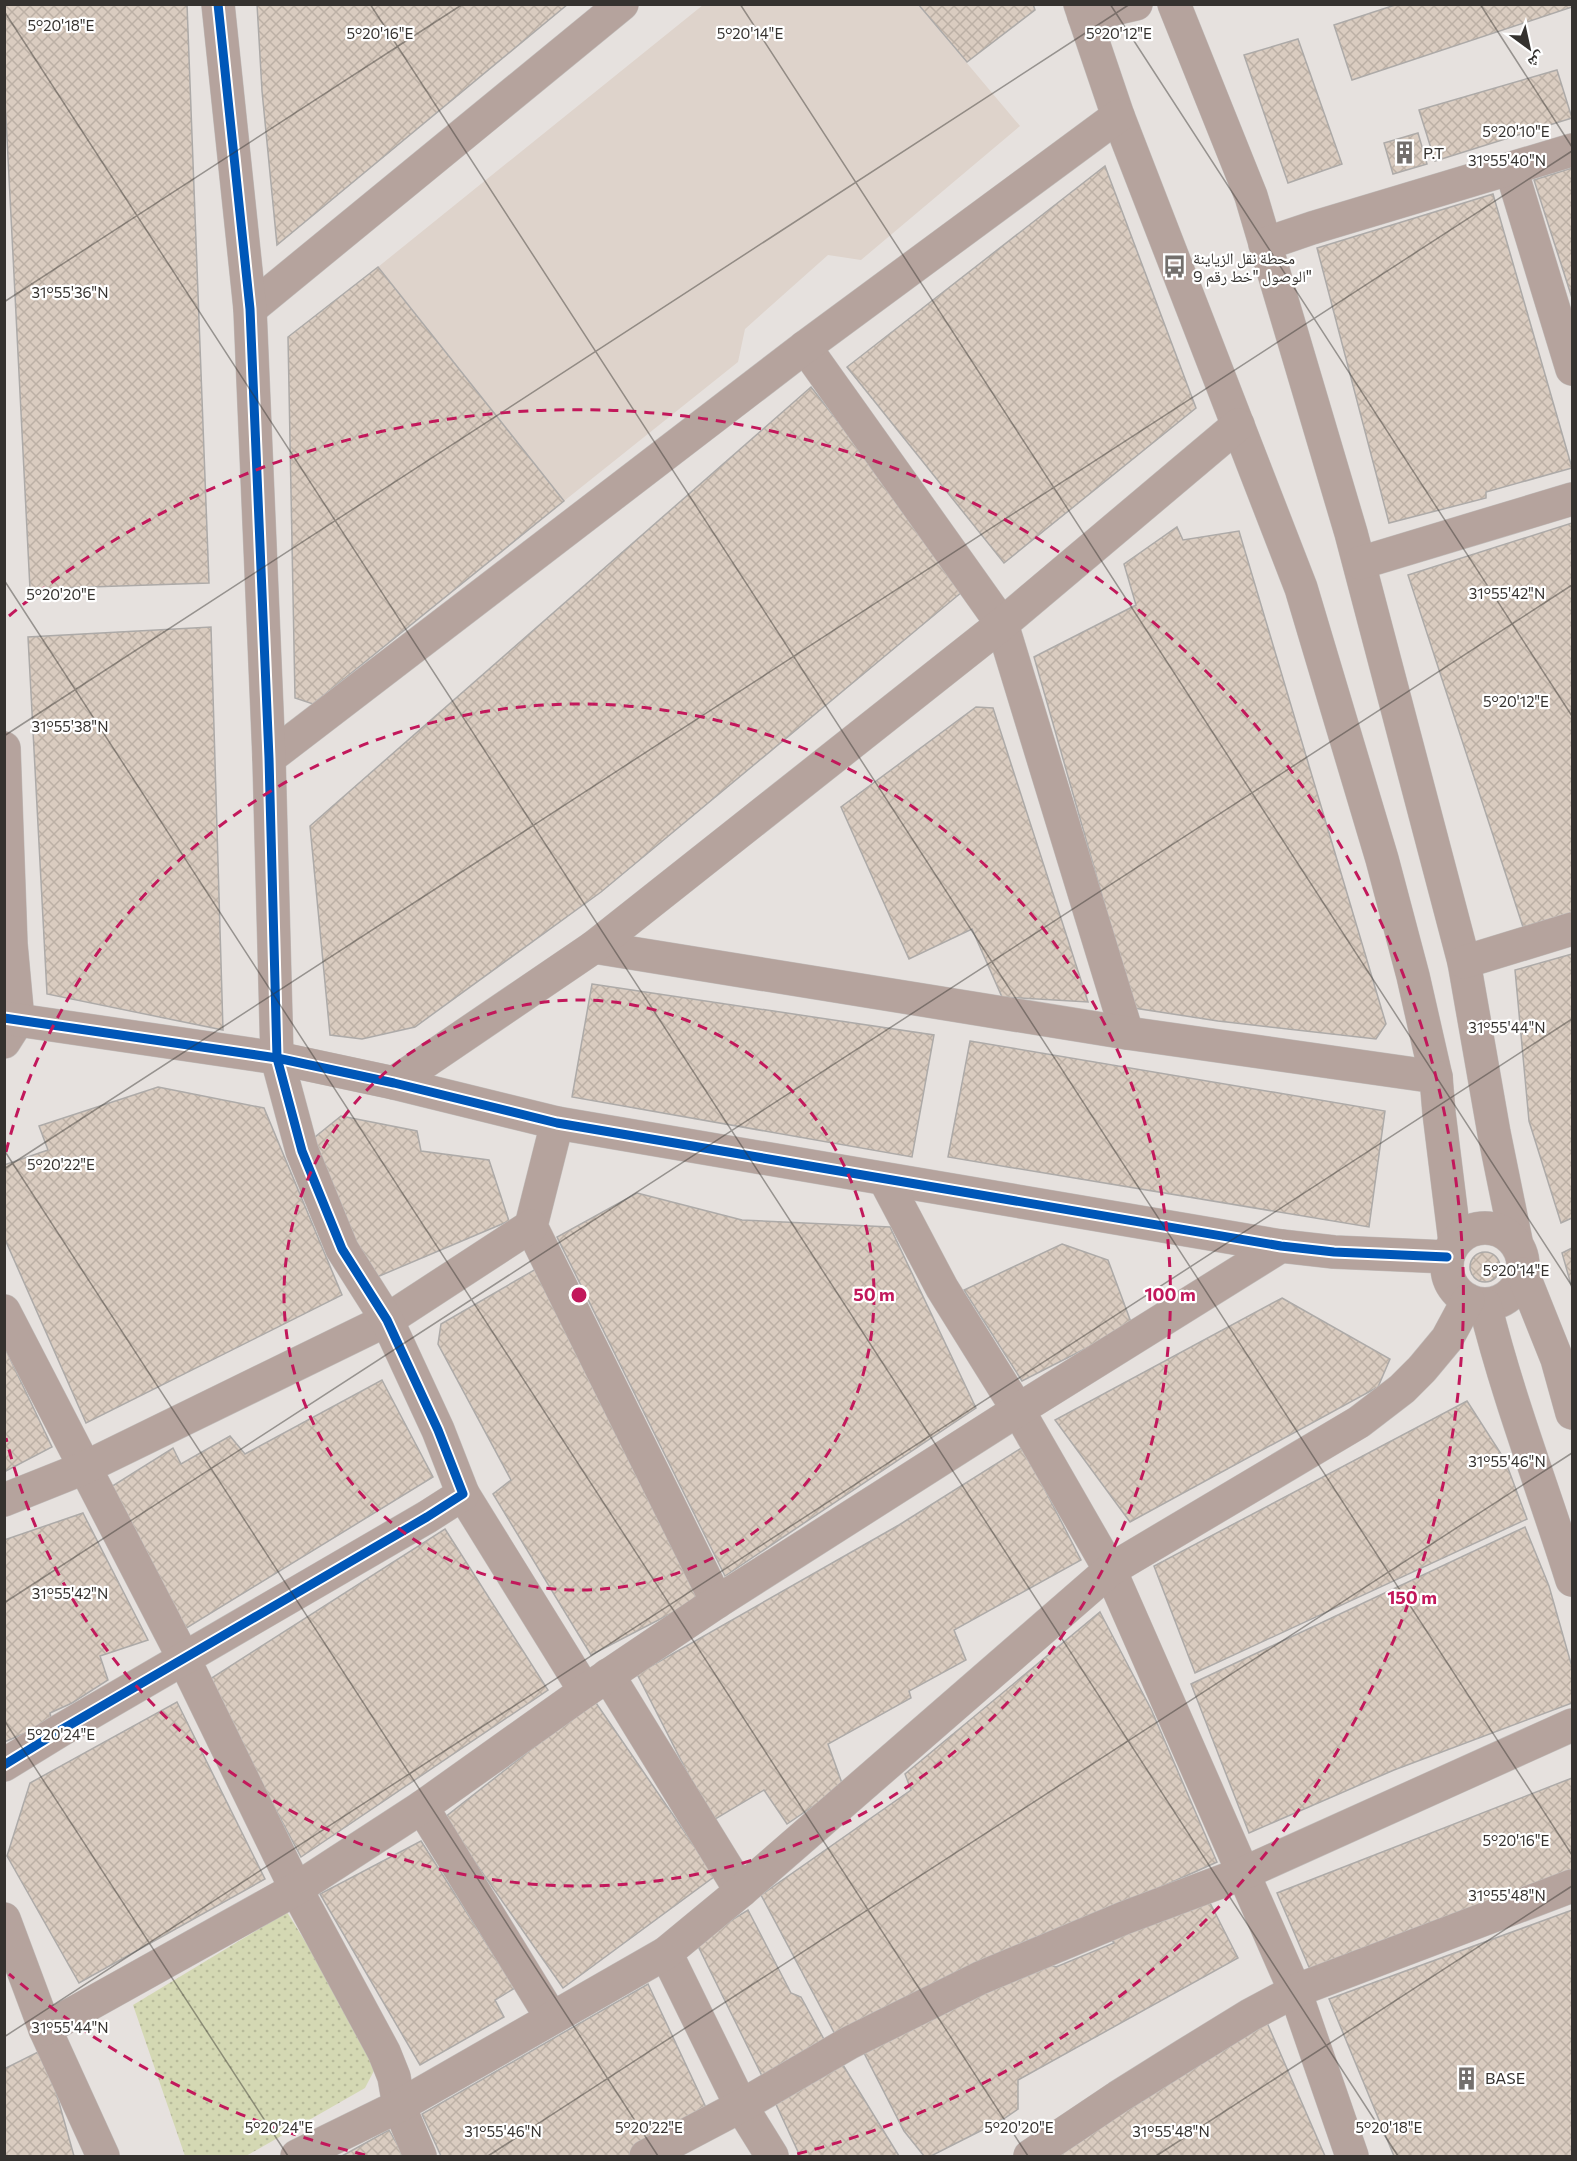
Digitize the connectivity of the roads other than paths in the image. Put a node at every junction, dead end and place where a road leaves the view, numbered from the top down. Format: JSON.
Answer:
{"nodes":[{"id":1,"x":218,"y":4,"type":"edge"},
{"id":2,"x":622,"y":4,"type":"edge"},
{"id":3,"x":1136,"y":4,"type":"edge"},
{"id":4,"x":1174,"y":4,"type":"edge"},
{"id":5,"x":1082,"y":10,"type":"edge"},
{"id":6,"x":1118,"y":116,"type":"junction"},
{"id":7,"x":1572,"y":150,"type":"edge"},
{"id":8,"x":1511,"y":169,"type":"junction"},
{"id":9,"x":1266,"y":244,"type":"junction"},
{"id":10,"x":250,"y":309,"type":"junction"},
{"id":11,"x":805,"y":347,"type":"junction"},
{"id":12,"x":1572,"y":369,"type":"edge"},
{"id":13,"x":1238,"y":425,"type":"junction"},
{"id":14,"x":1572,"y":499,"type":"edge"},
{"id":15,"x":1360,"y":563,"type":"junction"},
{"id":16,"x":1002,"y":624,"type":"junction"},
{"id":17,"x":4,"y":748,"type":"edge"},
{"id":18,"x":269,"y":758,"type":"junction"},
{"id":19,"x":1572,"y":929,"type":"edge"},
{"id":20,"x":594,"y":947,"type":"junction"},
{"id":21,"x":1464,"y":962,"type":"junction"},
{"id":22,"x":9,"y":1027,"type":"edge"},
{"id":23,"x":1127,"y":1033,"type":"junction"},
{"id":24,"x":277,"y":1058,"type":"junction"},
{"id":25,"x":1436,"y":1077,"type":"junction"},
{"id":26,"x":394,"y":1083,"type":"junction"},
{"id":27,"x":557,"y":1123,"type":"junction"},
{"id":28,"x":885,"y":1180,"type":"junction"},
{"id":29,"x":531,"y":1226,"type":"junction"},
{"id":30,"x":1516,"y":1241,"type":"junction"},
{"id":31,"x":1281,"y":1246,"type":"junction"},
{"id":32,"x":1451,"y":1249,"type":"junction"},
{"id":33,"x":1523,"y":1274,"type":"junction"},
{"id":34,"x":1477,"y":1303,"type":"junction"},
{"id":35,"x":4,"y":1311,"type":"edge"},
{"id":36,"x":387,"y":1320,"type":"junction"},
{"id":37,"x":1018,"y":1410,"type":"junction"},
{"id":38,"x":1572,"y":1413,"type":"edge"},
{"id":39,"x":84,"y":1468,"type":"junction"},
{"id":40,"x":463,"y":1494,"type":"junction"},
{"id":41,"x":4,"y":1500,"type":"edge"},
{"id":42,"x":1110,"y":1570,"type":"junction"},
{"id":43,"x":1572,"y":1580,"type":"edge"},
{"id":44,"x":717,"y":1602,"type":"junction"},
{"id":45,"x":184,"y":1659,"type":"junction"},
{"id":46,"x":596,"y":1683,"type":"junction"},
{"id":47,"x":1572,"y":1725,"type":"edge"},
{"id":48,"x":4,"y":1765,"type":"edge"},
{"id":49,"x":422,"y":1807,"type":"junction"},
{"id":50,"x":1244,"y":1873,"type":"junction"},
{"id":51,"x":1572,"y":1886,"type":"edge"},
{"id":52,"x":296,"y":1889,"type":"junction"},
{"id":53,"x":741,"y":1891,"type":"junction"},
{"id":54,"x":4,"y":1919,"type":"edge"},
{"id":55,"x":666,"y":1953,"type":"junction"},
{"id":56,"x":1295,"y":1991,"type":"junction"},
{"id":57,"x":551,"y":2017,"type":"junction"},
{"id":58,"x":45,"y":2029,"type":"junction"},
{"id":59,"x":399,"y":2106,"type":"junction"},
{"id":60,"x":741,"y":2106,"type":"junction"},
{"id":61,"x":103,"y":2157,"type":"edge"},
{"id":62,"x":297,"y":2157,"type":"edge"},
{"id":63,"x":420,"y":2157,"type":"edge"},
{"id":64,"x":646,"y":2157,"type":"edge"},
{"id":65,"x":772,"y":2157,"type":"edge"},
{"id":66,"x":1030,"y":2157,"type":"edge"},
{"id":67,"x":1352,"y":2157,"type":"edge"}],
"edges":[{"from":1,"to":10,"type":"street"},
{"from":2,"to":10,"type":"street"},
{"from":3,"to":5,"type":"street"},
{"from":4,"to":9,"type":"street"},
{"from":5,"to":6,"type":"street"},
{"from":6,"to":11,"type":"street"},
{"from":6,"to":13,"type":"street"},
{"from":7,"to":8,"type":"street"},
{"from":8,"to":9,"type":"street"},
{"from":8,"to":12,"type":"street"},
{"from":9,"to":15,"type":"street"},
{"from":10,"to":18,"type":"street"},
{"from":11,"to":16,"type":"street"},
{"from":11,"to":18,"type":"street"},
{"from":13,"to":16,"type":"street"},
{"from":13,"to":25,"type":"street"},
{"from":14,"to":15,"type":"street"},
{"from":15,"to":21,"type":"street"},
{"from":16,"to":20,"type":"street"},
{"from":16,"to":23,"type":"street"},
{"from":17,"to":22,"type":"street"},
{"from":18,"to":24,"type":"street"},
{"from":19,"to":21,"type":"street"},
{"from":20,"to":23,"type":"street"},
{"from":20,"to":26,"type":"street"},
{"from":21,"to":30,"type":"street"},
{"from":22,"to":24,"type":"street"},
{"from":23,"to":25,"type":"street"},
{"from":24,"to":26,"type":"street"},
{"from":24,"to":36,"type":"street"},
{"from":25,"to":32,"type":"street"},
{"from":26,"to":27,"type":"street"},
{"from":27,"to":28,"type":"street"},
{"from":27,"to":29,"type":"street"},
{"from":28,"to":31,"type":"street"},
{"from":28,"to":37,"type":"street"},
{"from":29,"to":36,"type":"street"},
{"from":29,"to":44,"type":"street"},
{"from":30,"to":32,"type":"street"},
{"from":30,"to":33,"type":"street"},
{"from":31,"to":32,"type":"street"},
{"from":31,"to":37,"type":"street"},
{"from":32,"to":34,"type":"street"},
{"from":33,"to":34,"type":"street"},
{"from":33,"to":38,"type":"street"},
{"from":34,"to":42,"type":"street"},
{"from":34,"to":43,"type":"street"},
{"from":35,"to":39,"type":"street"},
{"from":36,"to":39,"type":"street"},
{"from":36,"to":40,"type":"street"},
{"from":37,"to":42,"type":"street"},
{"from":37,"to":44,"type":"street"},
{"from":39,"to":41,"type":"street"},
{"from":39,"to":45,"type":"street"},
{"from":40,"to":45,"type":"street"},
{"from":40,"to":46,"type":"street"},
{"from":42,"to":50,"type":"street"},
{"from":42,"to":53,"type":"street"},
{"from":44,"to":46,"type":"street"},
{"from":45,"to":48,"type":"street"},
{"from":45,"to":52,"type":"street"},
{"from":46,"to":49,"type":"street"},
{"from":46,"to":53,"type":"street"},
{"from":47,"to":50,"type":"street"},
{"from":49,"to":52,"type":"street"},
{"from":49,"to":57,"type":"street"},
{"from":50,"to":56,"type":"street"},
{"from":50,"to":60,"type":"street"},
{"from":51,"to":56,"type":"street"},
{"from":52,"to":58,"type":"street"},
{"from":52,"to":59,"type":"street"},
{"from":53,"to":55,"type":"street"},
{"from":54,"to":58,"type":"street"},
{"from":55,"to":57,"type":"street"},
{"from":55,"to":60,"type":"street"},
{"from":56,"to":66,"type":"street"},
{"from":56,"to":67,"type":"street"},
{"from":57,"to":59,"type":"street"},
{"from":58,"to":61,"type":"street"},
{"from":59,"to":62,"type":"street"},
{"from":59,"to":63,"type":"street"},
{"from":60,"to":64,"type":"street"},
{"from":60,"to":65,"type":"street"}]}
